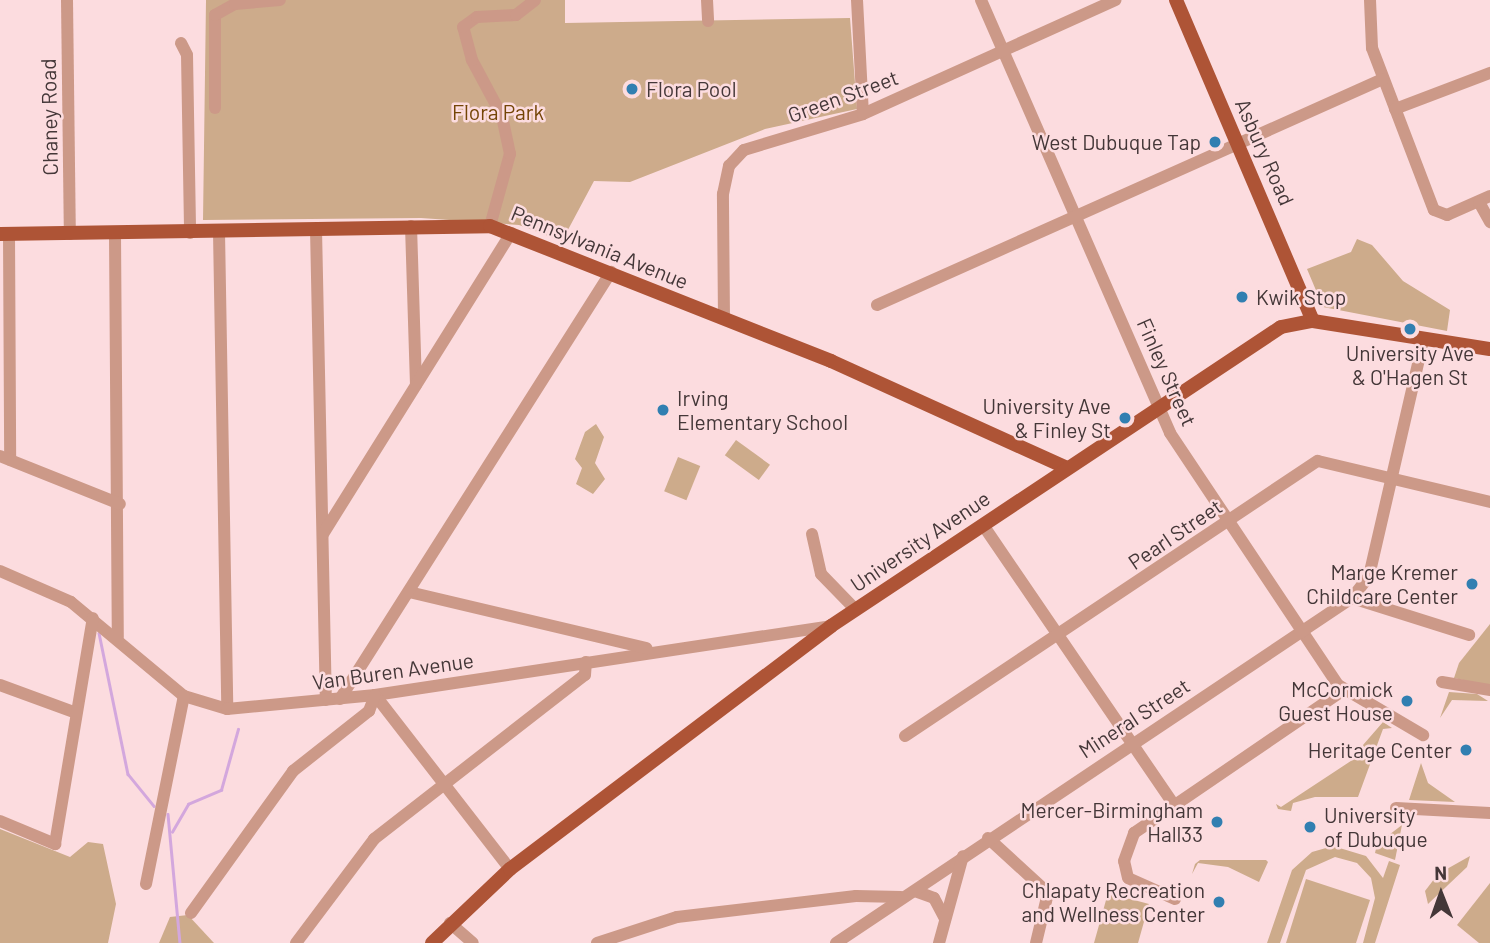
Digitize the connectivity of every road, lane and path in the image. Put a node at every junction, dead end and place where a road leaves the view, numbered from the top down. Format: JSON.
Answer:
{"nodes":[{"id":1,"x":67,"y":0,"type":"edge"},
{"id":2,"x":280,"y":0,"type":"edge"},
{"id":3,"x":535,"y":0,"type":"edge"},
{"id":4,"x":707,"y":0,"type":"edge"},
{"id":5,"x":857,"y":0,"type":"edge"},
{"id":6,"x":981,"y":0,"type":"edge"},
{"id":7,"x":1115,"y":0,"type":"edge"},
{"id":8,"x":1176,"y":0,"type":"edge"},
{"id":9,"x":1370,"y":0,"type":"edge"},
{"id":10,"x":708,"y":21,"type":"dead end"},
{"id":11,"x":181,"y":43,"type":"dead end"},
{"id":12,"x":1005,"y":50,"type":"junction"},
{"id":13,"x":1490,"y":73,"type":"edge"},
{"id":14,"x":1383,"y":79,"type":"junction"},
{"id":15,"x":215,"y":108,"type":"dead end"},
{"id":16,"x":1395,"y":109,"type":"junction"},
{"id":17,"x":863,"y":114,"type":"junction"},
{"id":18,"x":1238,"y":144,"type":"junction"},
{"id":19,"x":1485,"y":199,"type":"edge"},
{"id":20,"x":1077,"y":216,"type":"junction"},
{"id":21,"x":1490,"y":222,"type":"edge"},
{"id":22,"x":411,"y":226,"type":"junction"},
{"id":23,"x":490,"y":226,"type":"junction"},
{"id":24,"x":316,"y":229,"type":"junction"},
{"id":25,"x":219,"y":232,"type":"junction"},
{"id":26,"x":190,"y":233,"type":"junction"},
{"id":27,"x":512,"y":233,"type":"junction"},
{"id":28,"x":4,"y":234,"type":"edge"},
{"id":29,"x":70,"y":234,"type":"junction"},
{"id":30,"x":115,"y":234,"type":"junction"},
{"id":31,"x":611,"y":272,"type":"junction"},
{"id":32,"x":877,"y":305,"type":"dead end"},
{"id":33,"x":724,"y":319,"type":"junction"},
{"id":34,"x":1313,"y":321,"type":"junction"},
{"id":35,"x":1424,"y":338,"type":"junction"},
{"id":36,"x":1490,"y":349,"type":"edge"},
{"id":37,"x":416,"y":385,"type":"junction"},
{"id":38,"x":1161,"y":405,"type":"junction"},
{"id":39,"x":5,"y":458,"type":"edge"},
{"id":40,"x":1067,"y":468,"type":"junction"},
{"id":41,"x":1391,"y":478,"type":"junction"},
{"id":42,"x":1490,"y":502,"type":"edge"},
{"id":43,"x":120,"y":504,"type":"junction"},
{"id":44,"x":1228,"y":522,"type":"junction"},
{"id":45,"x":983,"y":525,"type":"junction"},
{"id":46,"x":323,"y":534,"type":"junction"},
{"id":47,"x":812,"y":534,"type":"dead end"},
{"id":48,"x":0,"y":571,"type":"edge"},
{"id":49,"x":409,"y":592,"type":"junction"},
{"id":50,"x":1352,"y":598,"type":"junction"},
{"id":51,"x":856,"y":610,"type":"junction"},
{"id":52,"x":93,"y":618,"type":"junction"},
{"id":53,"x":831,"y":626,"type":"junction"},
{"id":54,"x":1303,"y":629,"type":"junction"},
{"id":55,"x":1469,"y":635,"type":"dead end"},
{"id":56,"x":1056,"y":636,"type":"junction"},
{"id":57,"x":118,"y":637,"type":"junction"},
{"id":58,"x":653,"y":650,"type":"junction"},
{"id":59,"x":586,"y":662,"type":"junction"},
{"id":60,"x":1442,"y":682,"type":"dead end"},
{"id":61,"x":0,"y":685,"type":"edge"},
{"id":62,"x":1345,"y":689,"type":"junction"},
{"id":63,"x":1490,"y":690,"type":"edge"},
{"id":64,"x":376,"y":695,"type":"junction"},
{"id":65,"x":184,"y":696,"type":"junction"},
{"id":66,"x":340,"y":699,"type":"junction"},
{"id":67,"x":326,"y":700,"type":"junction"},
{"id":68,"x":227,"y":709,"type":"junction"},
{"id":69,"x":76,"y":713,"type":"junction"},
{"id":70,"x":1423,"y":735,"type":"dead end"},
{"id":71,"x":905,"y":736,"type":"dead end"},
{"id":72,"x":1130,"y":743,"type":"junction"},
{"id":73,"x":442,"y":784,"type":"junction"},
{"id":74,"x":1173,"y":804,"type":"junction"},
{"id":75,"x":1396,"y":808,"type":"dead end"},
{"id":76,"x":1490,"y":813,"type":"edge"},
{"id":77,"x":0,"y":821,"type":"edge"},
{"id":78,"x":988,"y":838,"type":"junction"},
{"id":79,"x":962,"y":856,"type":"junction"},
{"id":80,"x":510,"y":869,"type":"junction"},
{"id":81,"x":146,"y":884,"type":"dead end"},
{"id":82,"x":915,"y":891,"type":"junction"},
{"id":83,"x":901,"y":898,"type":"junction"},
{"id":84,"x":1175,"y":899,"type":"dead end"},
{"id":85,"x":191,"y":913,"type":"dead end"},
{"id":86,"x":946,"y":921,"type":"junction"},
{"id":87,"x":450,"y":923,"type":"junction"},
{"id":88,"x":296,"y":943,"type":"edge"},
{"id":89,"x":432,"y":943,"type":"edge"},
{"id":90,"x":473,"y":943,"type":"edge"},
{"id":91,"x":597,"y":943,"type":"edge"},
{"id":92,"x":836,"y":943,"type":"edge"},
{"id":93,"x":939,"y":943,"type":"edge"},
{"id":94,"x":1036,"y":943,"type":"edge"}],
"edges":[{"from":1,"to":29,"type":"street","name":"Chaney Road"},
{"from":2,"to":15,"type":"street"},
{"from":3,"to":23,"type":"street"},
{"from":4,"to":10,"type":"street"},
{"from":5,"to":17,"type":"street"},
{"from":6,"to":12,"type":"street","name":"Finley Street"},
{"from":7,"to":12,"type":"street","name":"Green Street"},
{"from":8,"to":18,"type":"main road","name":"Asbury Road"},
{"from":9,"to":14,"type":"street"},
{"from":11,"to":26,"type":"street"},
{"from":12,"to":17,"type":"street","name":"Green Street"},
{"from":12,"to":20,"type":"street","name":"Finley Street"},
{"from":13,"to":16,"type":"street"},
{"from":14,"to":16,"type":"street"},
{"from":14,"to":18,"type":"street"},
{"from":16,"to":19,"type":"street"},
{"from":17,"to":33,"type":"street","name":"Green Street"},
{"from":18,"to":20,"type":"street"},
{"from":18,"to":34,"type":"main road","name":"Asbury Road"},
{"from":19,"to":21,"type":"street"},
{"from":20,"to":32,"type":"street"},
{"from":20,"to":38,"type":"street","name":"Finley Street"},
{"from":22,"to":23,"type":"main road","name":"Pennsylvania Avenue"},
{"from":22,"to":24,"type":"main road","name":"Pennsylvania Avenue"},
{"from":22,"to":37,"type":"street"},
{"from":23,"to":27,"type":"main road","name":"Pennsylvania Avenue"},
{"from":24,"to":25,"type":"main road","name":"Pennsylvania Avenue"},
{"from":24,"to":46,"type":"street"},
{"from":25,"to":26,"type":"main road","name":"Pennsylvania Avenue"},
{"from":25,"to":68,"type":"street"},
{"from":26,"to":30,"type":"main road","name":"Pennsylvania Avenue"},
{"from":27,"to":31,"type":"main road","name":"Pennsylvania Avenue"},
{"from":27,"to":37,"type":"street"},
{"from":28,"to":29,"type":"main road","name":"Pennsylvania Avenue"},
{"from":28,"to":39,"type":"street"},
{"from":29,"to":30,"type":"main road","name":"Pennsylvania Avenue"},
{"from":30,"to":43,"type":"street"},
{"from":31,"to":33,"type":"main road","name":"Pennsylvania Avenue"},
{"from":31,"to":49,"type":"street"},
{"from":33,"to":40,"type":"main road","name":"Pennsylvania Avenue"},
{"from":34,"to":35,"type":"main road","name":"University Avenue"},
{"from":34,"to":38,"type":"main road","name":"University Avenue"},
{"from":35,"to":36,"type":"main road","name":"University Avenue"},
{"from":35,"to":41,"type":"street"},
{"from":37,"to":46,"type":"street"},
{"from":38,"to":40,"type":"main road","name":"University Avenue"},
{"from":38,"to":44,"type":"street","name":"Finley Street"},
{"from":39,"to":43,"type":"street"},
{"from":40,"to":45,"type":"main road","name":"University Avenue"},
{"from":41,"to":42,"type":"street","name":"Pearl Street"},
{"from":41,"to":44,"type":"street","name":"Pearl Street"},
{"from":41,"to":50,"type":"street"},
{"from":43,"to":57,"type":"street"},
{"from":44,"to":54,"type":"street","name":"Finley Street"},
{"from":44,"to":56,"type":"street","name":"Pearl Street"},
{"from":45,"to":51,"type":"main road","name":"University Avenue"},
{"from":45,"to":56,"type":"street"},
{"from":46,"to":67,"type":"street"},
{"from":47,"to":51,"type":"street"},
{"from":48,"to":52,"type":"street","name":"Van Buren Avenue"},
{"from":49,"to":58,"type":"street"},
{"from":49,"to":66,"type":"street"},
{"from":50,"to":54,"type":"street","name":"Mineral Street"},
{"from":50,"to":55,"type":"street"},
{"from":51,"to":53,"type":"main road","name":"University Avenue"},
{"from":52,"to":57,"type":"street","name":"Van Buren Avenue"},
{"from":52,"to":69,"type":"street"},
{"from":53,"to":58,"type":"street","name":"Van Buren Avenue"},
{"from":53,"to":80,"type":"main road","name":"University Avenue"},
{"from":54,"to":62,"type":"street","name":"Finley Street"},
{"from":54,"to":72,"type":"street","name":"Mineral Street"},
{"from":56,"to":71,"type":"street","name":"Pearl Street"},
{"from":56,"to":72,"type":"street"},
{"from":57,"to":65,"type":"street","name":"Van Buren Avenue"},
{"from":58,"to":59,"type":"street","name":"Van Buren Avenue"},
{"from":59,"to":64,"type":"street","name":"Van Buren Avenue"},
{"from":59,"to":73,"type":"street"},
{"from":60,"to":63,"type":"street"},
{"from":61,"to":69,"type":"street"},
{"from":62,"to":70,"type":"street","name":"Finley Street"},
{"from":62,"to":74,"type":"street"},
{"from":64,"to":66,"type":"street","name":"Van Buren Avenue"},
{"from":64,"to":73,"type":"street"},
{"from":64,"to":85,"type":"street"},
{"from":65,"to":68,"type":"street","name":"Van Buren Avenue"},
{"from":65,"to":81,"type":"street"},
{"from":66,"to":67,"type":"street","name":"Van Buren Avenue"},
{"from":67,"to":68,"type":"street","name":"Van Buren Avenue"},
{"from":69,"to":77,"type":"street"},
{"from":72,"to":74,"type":"street"},
{"from":72,"to":78,"type":"street","name":"Mineral Street"},
{"from":73,"to":80,"type":"street"},
{"from":73,"to":88,"type":"street"},
{"from":74,"to":84,"type":"street"},
{"from":75,"to":76,"type":"street"},
{"from":78,"to":79,"type":"street","name":"Mineral Street"},
{"from":78,"to":94,"type":"street"},
{"from":79,"to":82,"type":"street","name":"Mineral Street"},
{"from":79,"to":86,"type":"street"},
{"from":80,"to":87,"type":"main road","name":"University Avenue"},
{"from":82,"to":83,"type":"street","name":"Mineral Street"},
{"from":82,"to":86,"type":"street"},
{"from":83,"to":91,"type":"street"},
{"from":83,"to":92,"type":"street","name":"Mineral Street"},
{"from":86,"to":93,"type":"street"},
{"from":87,"to":89,"type":"main road","name":"University Avenue"},
{"from":87,"to":90,"type":"street"}]}
